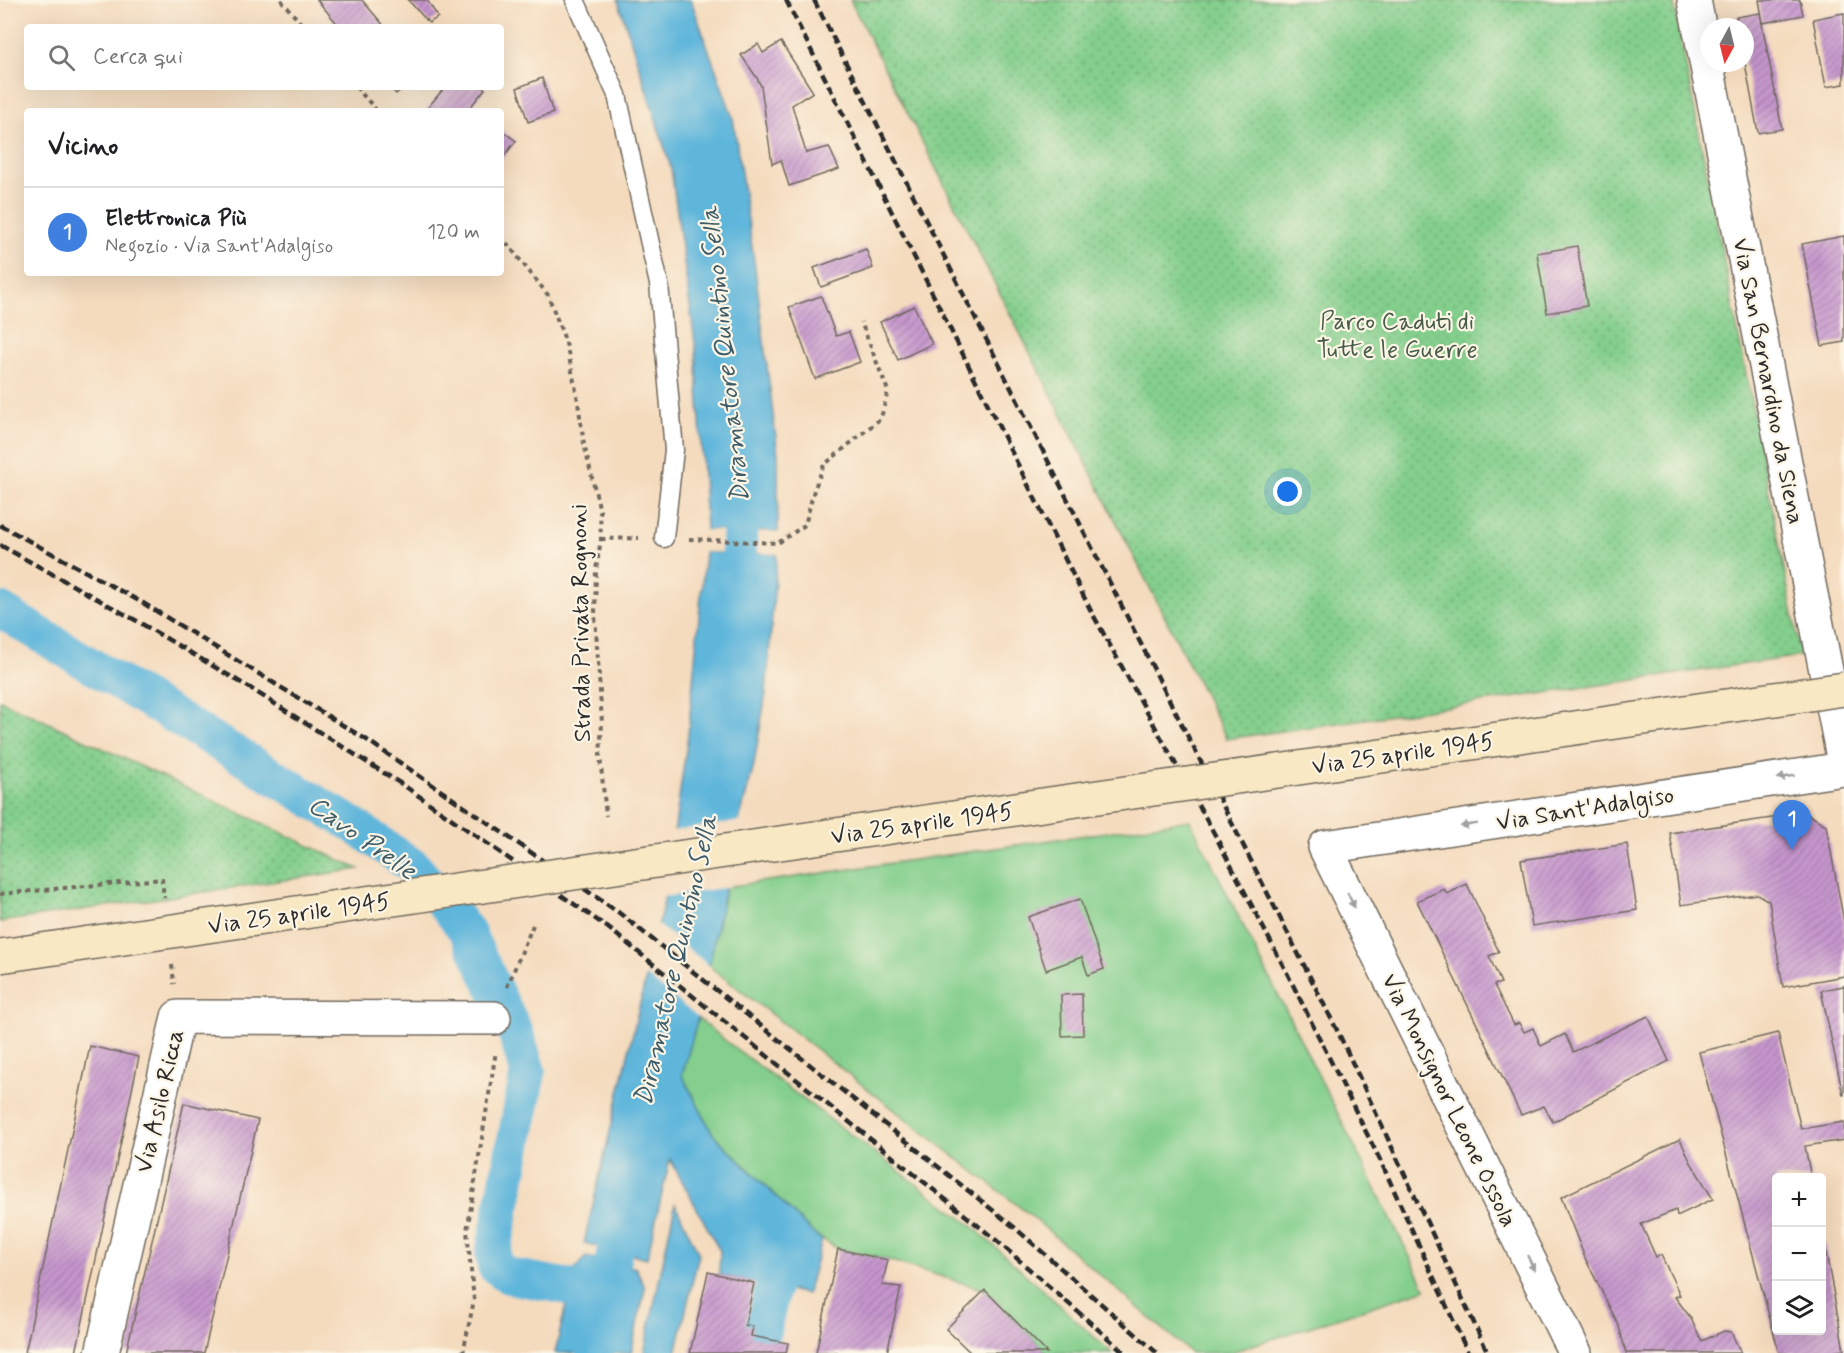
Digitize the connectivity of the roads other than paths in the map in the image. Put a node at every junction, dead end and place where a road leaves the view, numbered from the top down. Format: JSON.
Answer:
{"nodes":[{"id":1,"x":575,"y":0,"type":"edge"},
{"id":2,"x":1694,"y":0,"type":"edge"},
{"id":3,"x":664,"y":538,"type":"dead end"},
{"id":4,"x":1844,"y":689,"type":"edge"},
{"id":5,"x":1844,"y":762,"type":"edge"},
{"id":6,"x":1844,"y":769,"type":"edge"},
{"id":7,"x":1325,"y":847,"type":"joint"},
{"id":8,"x":0,"y":956,"type":"edge"},
{"id":9,"x":494,"y":1018,"type":"road end"},
{"id":10,"x":102,"y":1353,"type":"edge"},
{"id":11,"x":1575,"y":1353,"type":"edge"}],
"edges":[{"from":1,"to":3,"type":"lane"},
{"from":2,"to":5,"type":"street","name":"Via San Bernardino da Siena"},
{"from":4,"to":8,"type":"street","name":"Via 25 aprile 1945","bridge":true},
{"from":6,"to":7,"type":"street","name":"Via Sant'Adalgiso","one_way":true},
{"from":7,"to":11,"type":"street","name":"Via Monsignor Leone Ossola","one_way":true},
{"from":9,"to":10,"type":"street","name":"Via Asilo Ricca"}]}
